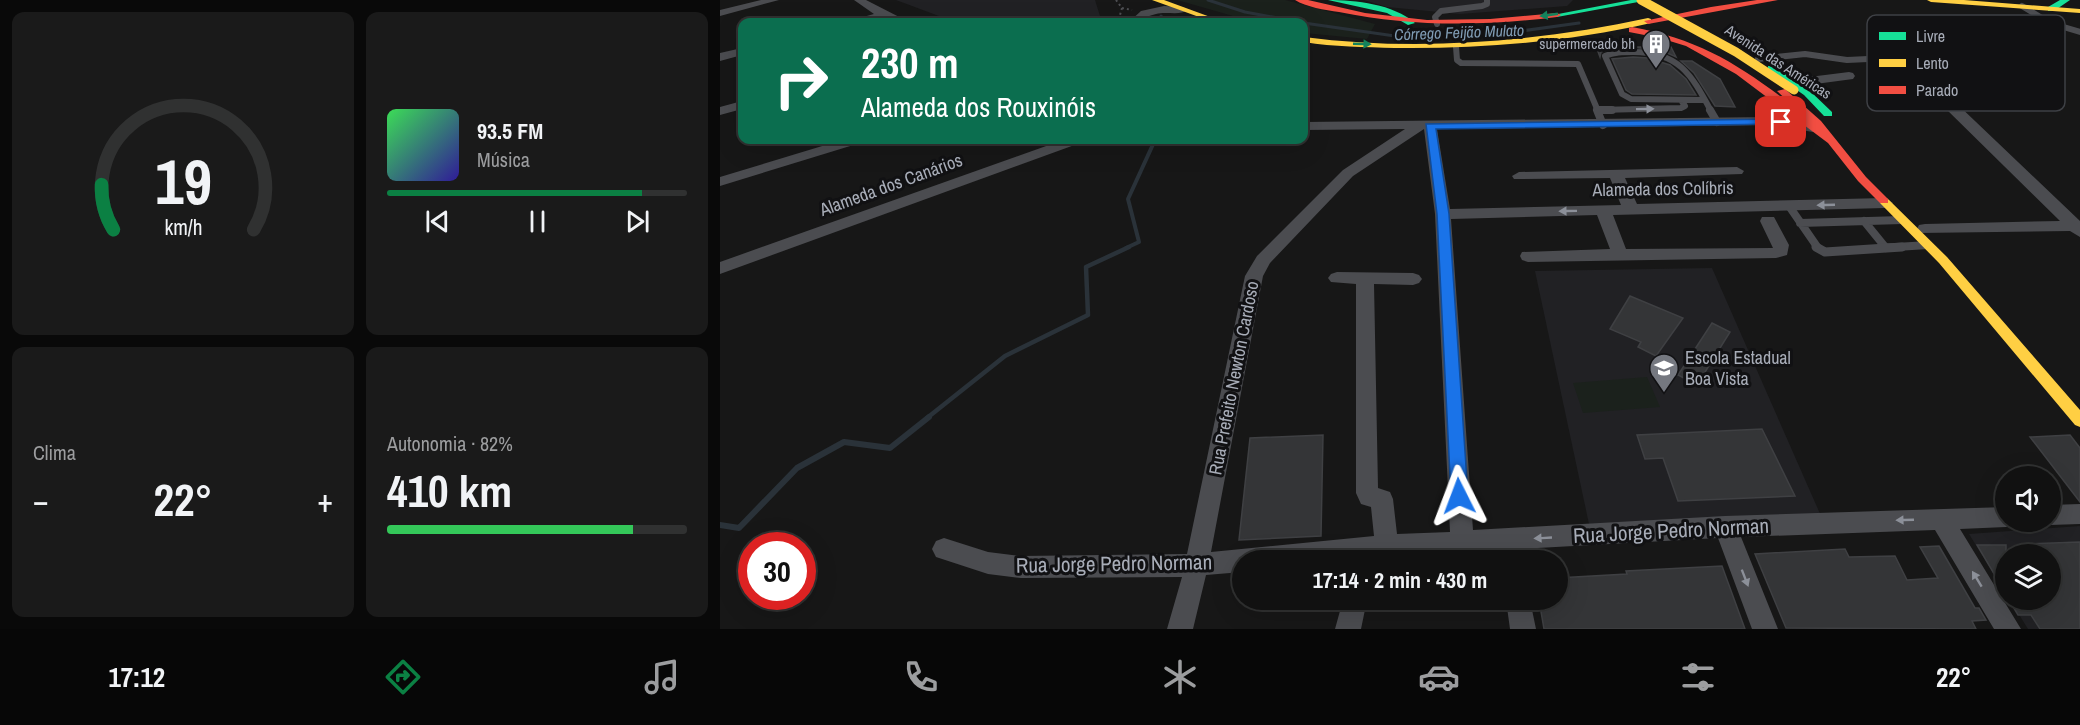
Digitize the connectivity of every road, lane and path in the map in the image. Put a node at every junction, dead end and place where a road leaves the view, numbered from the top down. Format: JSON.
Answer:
{"nodes":[{"id":1,"x":774,"y":0,"type":"edge"},
{"id":2,"x":859,"y":0,"type":"edge"},
{"id":3,"x":1116,"y":0,"type":"edge"},
{"id":4,"x":1156,"y":0,"type":"edge"},
{"id":5,"x":1299,"y":0,"type":"edge"},
{"id":6,"x":1332,"y":0,"type":"edge"},
{"id":7,"x":1487,"y":0,"type":"edge"},
{"id":8,"x":1629,"y":0,"type":"edge"},
{"id":9,"x":1643,"y":0,"type":"edge"},
{"id":10,"x":1670,"y":0,"type":"edge"},
{"id":11,"x":1680,"y":0,"type":"edge"},
{"id":12,"x":1774,"y":0,"type":"edge"},
{"id":13,"x":1931,"y":0,"type":"edge"},
{"id":14,"x":2066,"y":0,"type":"edge"},
{"id":15,"x":1596,"y":4,"type":"edge"},
{"id":16,"x":2050,"y":4,"type":"edge"},
{"id":17,"x":2022,"y":6,"type":"junction"},
{"id":18,"x":1706,"y":9,"type":"junction"},
{"id":19,"x":1184,"y":10,"type":"junction"},
{"id":20,"x":1577,"y":11,"type":"junction"},
{"id":21,"x":2080,"y":11,"type":"edge"},
{"id":22,"x":720,"y":13,"type":"edge"},
{"id":23,"x":883,"y":15,"type":"junction"},
{"id":24,"x":2036,"y":15,"type":"edge"},
{"id":25,"x":871,"y":18,"type":"edge"},
{"id":26,"x":892,"y":18,"type":"edge"},
{"id":27,"x":1119,"y":18,"type":"edge"},
{"id":28,"x":1140,"y":18,"type":"edge"},
{"id":29,"x":1208,"y":18,"type":"edge"},
{"id":30,"x":1652,"y":20,"type":"junction"},
{"id":31,"x":1411,"y":23,"type":"junction"},
{"id":32,"x":1437,"y":24,"type":"junction"},
{"id":33,"x":1608,"y":30,"type":"junction"},
{"id":34,"x":2065,"y":30,"type":"edge"},
{"id":35,"x":2080,"y":32,"type":"edge"},
{"id":36,"x":1670,"y":36,"type":"junction"},
{"id":37,"x":1562,"y":37,"type":"junction"},
{"id":38,"x":1308,"y":41,"type":"edge"},
{"id":39,"x":1456,"y":47,"type":"junction"},
{"id":40,"x":738,"y":53,"type":"edge"},
{"id":41,"x":720,"y":57,"type":"edge"},
{"id":42,"x":1758,"y":59,"type":"junction"},
{"id":43,"x":1867,"y":59,"type":"edge"},
{"id":44,"x":1849,"y":76,"type":"dead end"},
{"id":45,"x":1790,"y":88,"type":"junction"},
{"id":46,"x":1681,"y":100,"type":"junction"},
{"id":47,"x":1704,"y":100,"type":"junction"},
{"id":48,"x":738,"y":106,"type":"edge"},
{"id":49,"x":1789,"y":107,"type":"junction"},
{"id":50,"x":1598,"y":110,"type":"junction"},
{"id":51,"x":720,"y":111,"type":"edge"},
{"id":52,"x":1956,"y":111,"type":"edge"},
{"id":53,"x":1833,"y":119,"type":"dead end"},
{"id":54,"x":1771,"y":121,"type":"junction"},
{"id":55,"x":1717,"y":123,"type":"junction"},
{"id":56,"x":1603,"y":124,"type":"junction"},
{"id":57,"x":1308,"y":126,"type":"edge"},
{"id":58,"x":1424,"y":126,"type":"junction"},
{"id":59,"x":1813,"y":128,"type":"junction"},
{"id":60,"x":1834,"y":143,"type":"junction"},
{"id":61,"x":842,"y":144,"type":"edge"},
{"id":62,"x":1064,"y":144,"type":"edge"},
{"id":63,"x":1737,"y":171,"type":"dead end"},
{"id":64,"x":1616,"y":174,"type":"junction"},
{"id":65,"x":1519,"y":177,"type":"dead end"},
{"id":66,"x":1881,"y":178,"type":"dead end"},
{"id":67,"x":720,"y":182,"type":"edge"},
{"id":68,"x":1885,"y":203,"type":"junction"},
{"id":69,"x":1789,"y":206,"type":"junction"},
{"id":70,"x":1631,"y":209,"type":"junction"},
{"id":71,"x":1603,"y":210,"type":"junction"},
{"id":72,"x":1443,"y":214,"type":"junction"},
{"id":73,"x":1902,"y":220,"type":"junction"},
{"id":74,"x":1768,"y":221,"type":"dead end"},
{"id":75,"x":1864,"y":221,"type":"junction"},
{"id":76,"x":1800,"y":223,"type":"junction"},
{"id":77,"x":2078,"y":228,"type":"edge"},
{"id":78,"x":1926,"y":237,"type":"junction"},
{"id":79,"x":1886,"y":248,"type":"junction"},
{"id":80,"x":1620,"y":255,"type":"junction"},
{"id":81,"x":1528,"y":256,"type":"dead end"},
{"id":82,"x":720,"y":268,"type":"edge"},
{"id":83,"x":1337,"y":279,"type":"dead end"},
{"id":84,"x":1413,"y":279,"type":"dead end"},
{"id":85,"x":1365,"y":280,"type":"junction"},
{"id":86,"x":2080,"y":421,"type":"edge"},
{"id":87,"x":2080,"y":514,"type":"edge"},
{"id":88,"x":2061,"y":515,"type":"edge"},
{"id":89,"x":1995,"y":517,"type":"edge"},
{"id":90,"x":1941,"y":519,"type":"junction"},
{"id":91,"x":1725,"y":527,"type":"junction"},
{"id":92,"x":1462,"y":543,"type":"junction"},
{"id":93,"x":944,"y":549,"type":"dead end"},
{"id":94,"x":1372,"y":550,"type":"edge"},
{"id":95,"x":1392,"y":550,"type":"edge"},
{"id":96,"x":1504,"y":550,"type":"edge"},
{"id":97,"x":1519,"y":550,"type":"edge"},
{"id":98,"x":1232,"y":562,"type":"edge"},
{"id":99,"x":1197,"y":564,"type":"junction"},
{"id":100,"x":1353,"y":610,"type":"edge"},
{"id":101,"x":1519,"y":610,"type":"edge"},
{"id":102,"x":1180,"y":629,"type":"edge"},
{"id":103,"x":1348,"y":629,"type":"edge"},
{"id":104,"x":1522,"y":629,"type":"edge"},
{"id":105,"x":1765,"y":629,"type":"edge"},
{"id":106,"x":2008,"y":629,"type":"edge"}],
"edges":[{"from":1,"to":22,"type":"street"},
{"from":2,"to":23,"type":"street"},
{"from":3,"to":27,"type":"path"},
{"from":4,"to":19,"type":"main road"},
{"from":5,"to":31,"type":"main road"},
{"from":6,"to":31,"type":"main road"},
{"from":7,"to":32,"type":"lane"},
{"from":8,"to":45,"type":"main road"},
{"from":9,"to":15,"type":"main road"},
{"from":9,"to":45,"type":"main road","name":"Avenida das Américas","bridge":true},
{"from":10,"to":30,"type":"main road"},
{"from":11,"to":18,"type":"main road"},
{"from":12,"to":18,"type":"main road"},
{"from":13,"to":17,"type":"main road"},
{"from":14,"to":16,"type":"main road"},
{"from":15,"to":20,"type":"main road"},
{"from":16,"to":17,"type":"main road"},
{"from":16,"to":21,"type":"main road"},
{"from":17,"to":24,"type":"lane"},
{"from":18,"to":30,"type":"main road"},
{"from":18,"to":42,"type":"main road"},
{"from":19,"to":28,"type":"street"},
{"from":19,"to":29,"type":"main road"},
{"from":20,"to":32,"type":"main road","one_way":true},
{"from":20,"to":33,"type":"main road"},
{"from":23,"to":25,"type":"street"},
{"from":23,"to":26,"type":"street"},
{"from":30,"to":33,"type":"main road"},
{"from":30,"to":36,"type":"main road"},
{"from":31,"to":32,"type":"main road"},
{"from":33,"to":37,"type":"main road"},
{"from":34,"to":35,"type":"lane"},
{"from":36,"to":37,"type":"main road"},
{"from":36,"to":49,"type":"main road"},
{"from":37,"to":39,"type":"main road"},
{"from":38,"to":39,"type":"main road","one_way":true},
{"from":39,"to":50,"type":"lane"},
{"from":40,"to":41,"type":"street"},
{"from":42,"to":43,"type":"lane"},
{"from":42,"to":45,"type":"main road"},
{"from":44,"to":45,"type":"street"},
{"from":45,"to":53,"type":"main road","name":"Avenida das Américas"},
{"from":45,"to":60,"type":"main road","name":"Avenida das Américas"},
{"from":46,"to":47,"type":"lane"},
{"from":46,"to":47,"type":"lane"},
{"from":50,"to":46,"type":"lane","one_way":true},
{"from":47,"to":55,"type":"lane"},
{"from":48,"to":51,"type":"street"},
{"from":49,"to":54,"type":"street"},
{"from":49,"to":59,"type":"main road"},
{"from":50,"to":56,"type":"lane"},
{"from":52,"to":77,"type":"street"},
{"from":54,"to":55,"type":"street"},
{"from":54,"to":59,"type":"street"},
{"from":55,"to":56,"type":"street"},
{"from":56,"to":58,"type":"street"},
{"from":57,"to":58,"type":"street"},
{"from":58,"to":72,"type":"street"},
{"from":58,"to":99,"type":"street","name":"Rua Prefeito Newton Cardoso"},
{"from":59,"to":60,"type":"main road"},
{"from":60,"to":68,"type":"main road","name":"Avenida das Américas"},
{"from":61,"to":67,"type":"street"},
{"from":62,"to":82,"type":"street","name":"Alameda dos Canários"},
{"from":63,"to":64,"type":"street"},
{"from":64,"to":65,"type":"street"},
{"from":64,"to":70,"type":"street"},
{"from":66,"to":78,"type":"main road","name":"Avenida das Américas"},
{"from":68,"to":69,"type":"street","name":"Alameda dos Colíbris","one_way":true},
{"from":68,"to":73,"type":"main road","name":"Avenida das Américas"},
{"from":69,"to":70,"type":"street","name":"Alameda dos Colíbris"},
{"from":69,"to":76,"type":"lane"},
{"from":70,"to":71,"type":"street","name":"Alameda dos Colíbris"},
{"from":71,"to":72,"type":"street","name":"Alameda dos Colíbris","one_way":true},
{"from":71,"to":80,"type":"street"},
{"from":72,"to":92,"type":"street"},
{"from":73,"to":75,"type":"lane"},
{"from":73,"to":78,"type":"main road","name":"Avenida das Américas"},
{"from":74,"to":80,"type":"street"},
{"from":75,"to":76,"type":"lane"},
{"from":75,"to":79,"type":"lane"},
{"from":76,"to":79,"type":"lane"},
{"from":77,"to":78,"type":"street"},
{"from":78,"to":79,"type":"lane"},
{"from":78,"to":86,"type":"main road","name":"Avenida das Américas"},
{"from":80,"to":81,"type":"street"},
{"from":83,"to":85,"type":"street"},
{"from":84,"to":85,"type":"street"},
{"from":85,"to":94,"type":"street"},
{"from":87,"to":88,"type":"street"},
{"from":89,"to":90,"type":"street","name":"Rua Jorge Pedro Norman"},
{"from":90,"to":91,"type":"street","name":"Rua Jorge Pedro Norman","one_way":true},
{"from":106,"to":90,"type":"street","one_way":true},
{"from":91,"to":97,"type":"street","name":"Rua Jorge Pedro Norman","one_way":true},
{"from":91,"to":105,"type":"street","one_way":true},
{"from":92,"to":95,"type":"street","name":"Rua Jorge Pedro Norman"},
{"from":92,"to":96,"type":"street","name":"Rua Jorge Pedro Norman"},
{"from":93,"to":99,"type":"street","name":"Rua Jorge Pedro Norman"},
{"from":98,"to":99,"type":"street","name":"Rua Jorge Pedro Norman"},
{"from":99,"to":102,"type":"street","name":"Rua Prefeito Newton Cardoso"},
{"from":100,"to":103,"type":"street"},
{"from":101,"to":104,"type":"street"}]}
